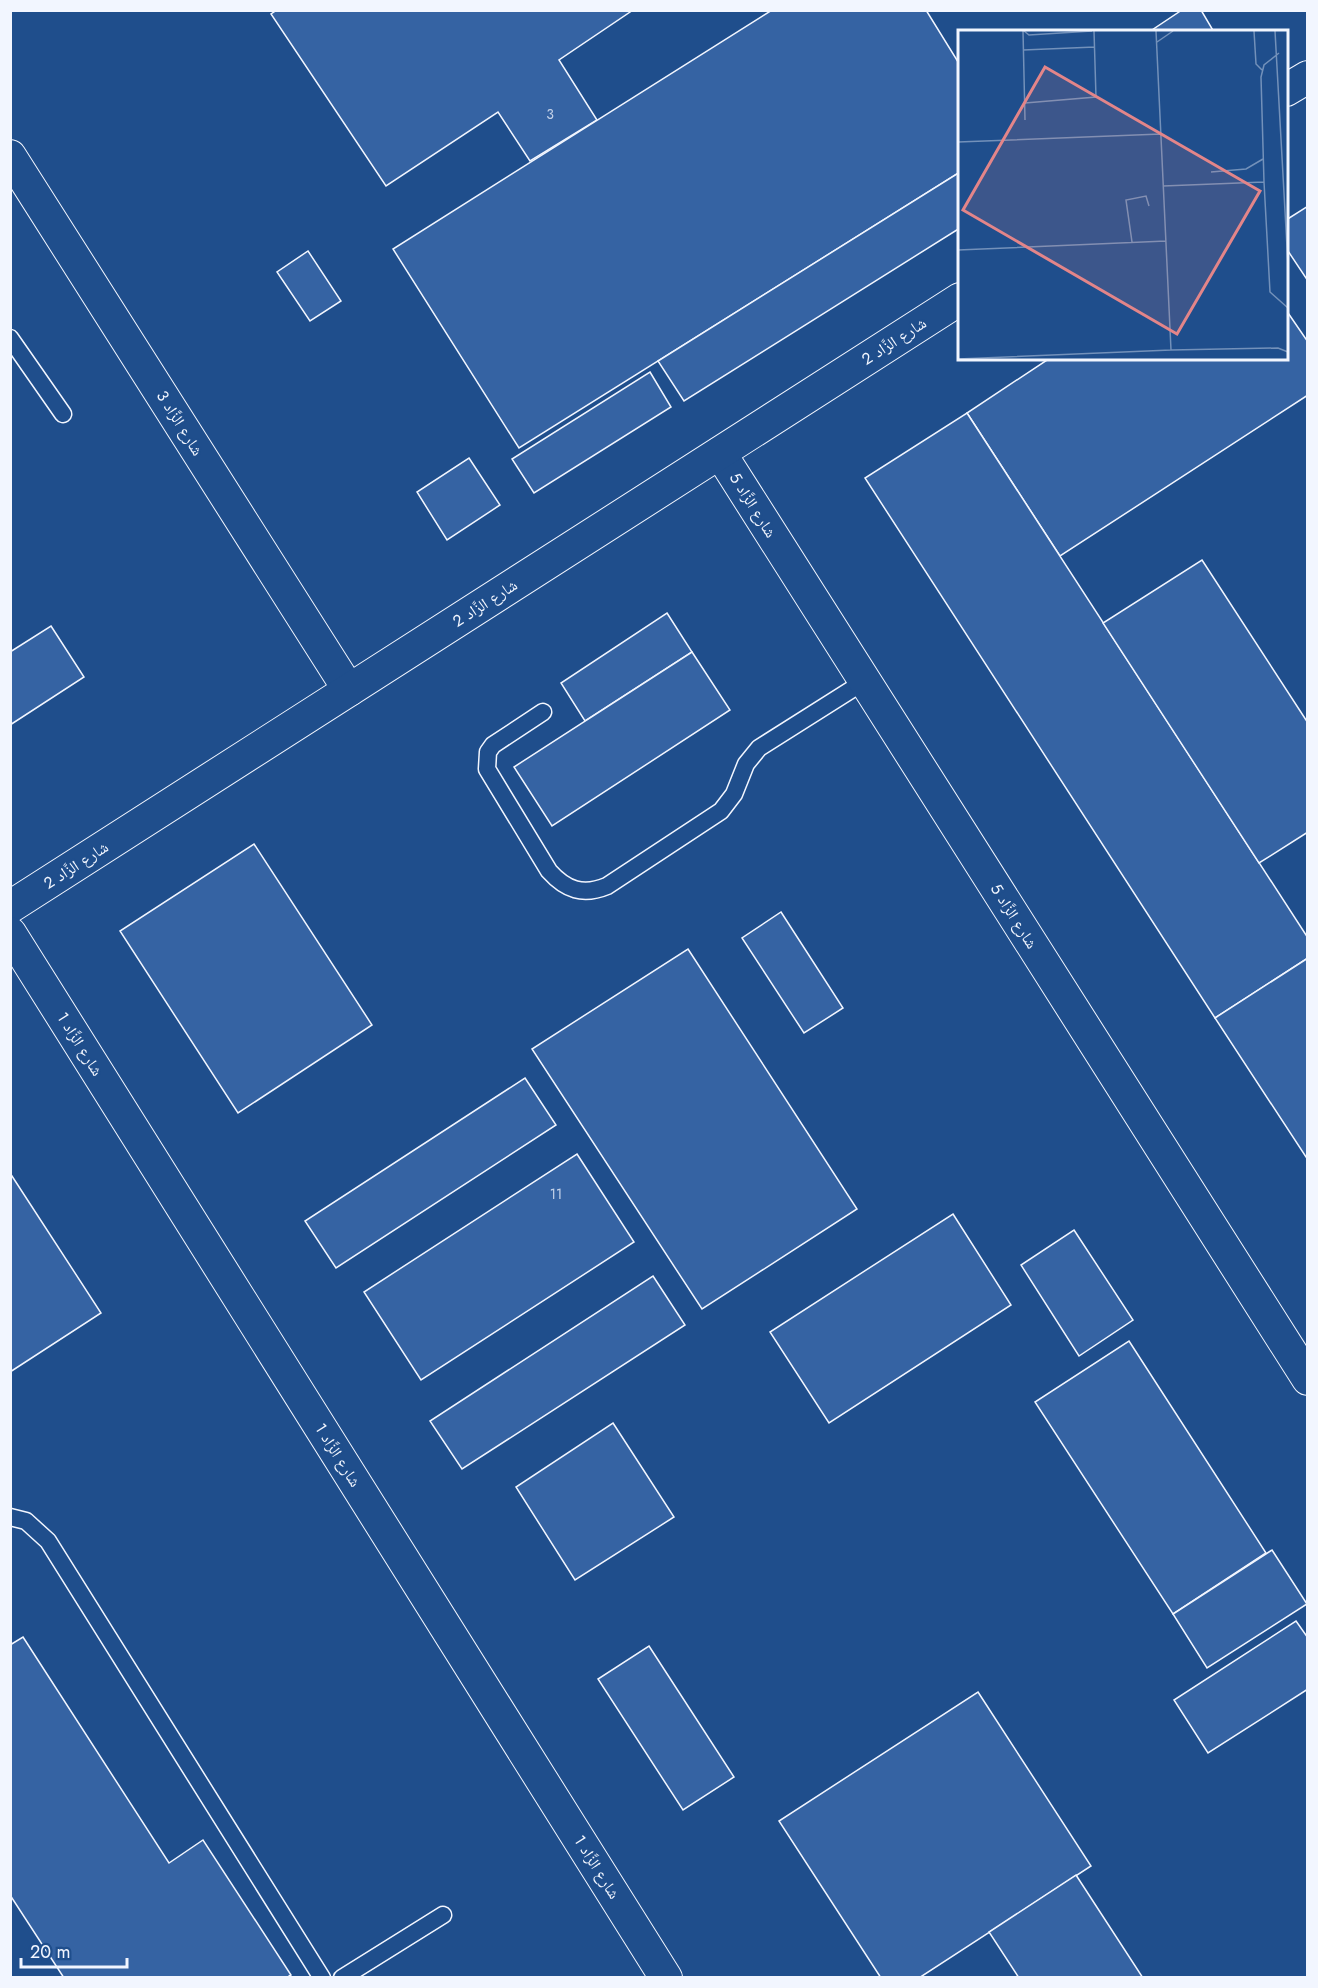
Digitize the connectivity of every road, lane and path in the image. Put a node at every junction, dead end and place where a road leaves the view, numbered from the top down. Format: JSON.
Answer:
{"nodes":[{"id":1,"x":1308,"y":77,"type":"edge"},
{"id":2,"x":1288,"y":89,"type":"edge"},
{"id":3,"x":10,"y":156,"type":"edge"},
{"id":4,"x":958,"y":300,"type":"edge"},
{"id":5,"x":10,"y":338,"type":"edge"},
{"id":6,"x":63,"y":414,"type":"dead end"},
{"id":7,"x":720,"y":453,"type":"junction"},
{"id":8,"x":865,"y":681,"type":"junction"},
{"id":9,"x":349,"y":690,"type":"junction"},
{"id":10,"x":543,"y":712,"type":"dead end"},
{"id":11,"x":10,"y":907,"type":"edge"},
{"id":12,"x":10,"y":933,"type":"edge"},
{"id":13,"x":1308,"y":1379,"type":"edge"},
{"id":14,"x":10,"y":1517,"type":"edge"},
{"id":15,"x":443,"y":1915,"type":"dead end"},
{"id":16,"x":322,"y":1977,"type":"edge"},
{"id":17,"x":342,"y":1977,"type":"edge"},
{"id":18,"x":666,"y":1977,"type":"edge"}],
"edges":[{"from":1,"to":2,"type":"street"},
{"from":3,"to":9,"type":"street","name":"شارع الزَّاد 3"},
{"from":4,"to":7,"type":"street","name":"شارع الزَّاد 2"},
{"from":5,"to":6,"type":"lane"},
{"from":7,"to":8,"type":"street","name":"شارع الزَّاد 5"},
{"from":7,"to":9,"type":"street","name":"شارع الزَّاد 2"},
{"from":8,"to":10,"type":"lane"},
{"from":8,"to":13,"type":"street","name":"شارع الزَّاد 5"},
{"from":9,"to":11,"type":"street","name":"شارع الزَّاد 2"},
{"from":12,"to":18,"type":"street","name":"شارع الزَّاد 1"},
{"from":14,"to":16,"type":"lane"},
{"from":15,"to":17,"type":"lane"}]}
